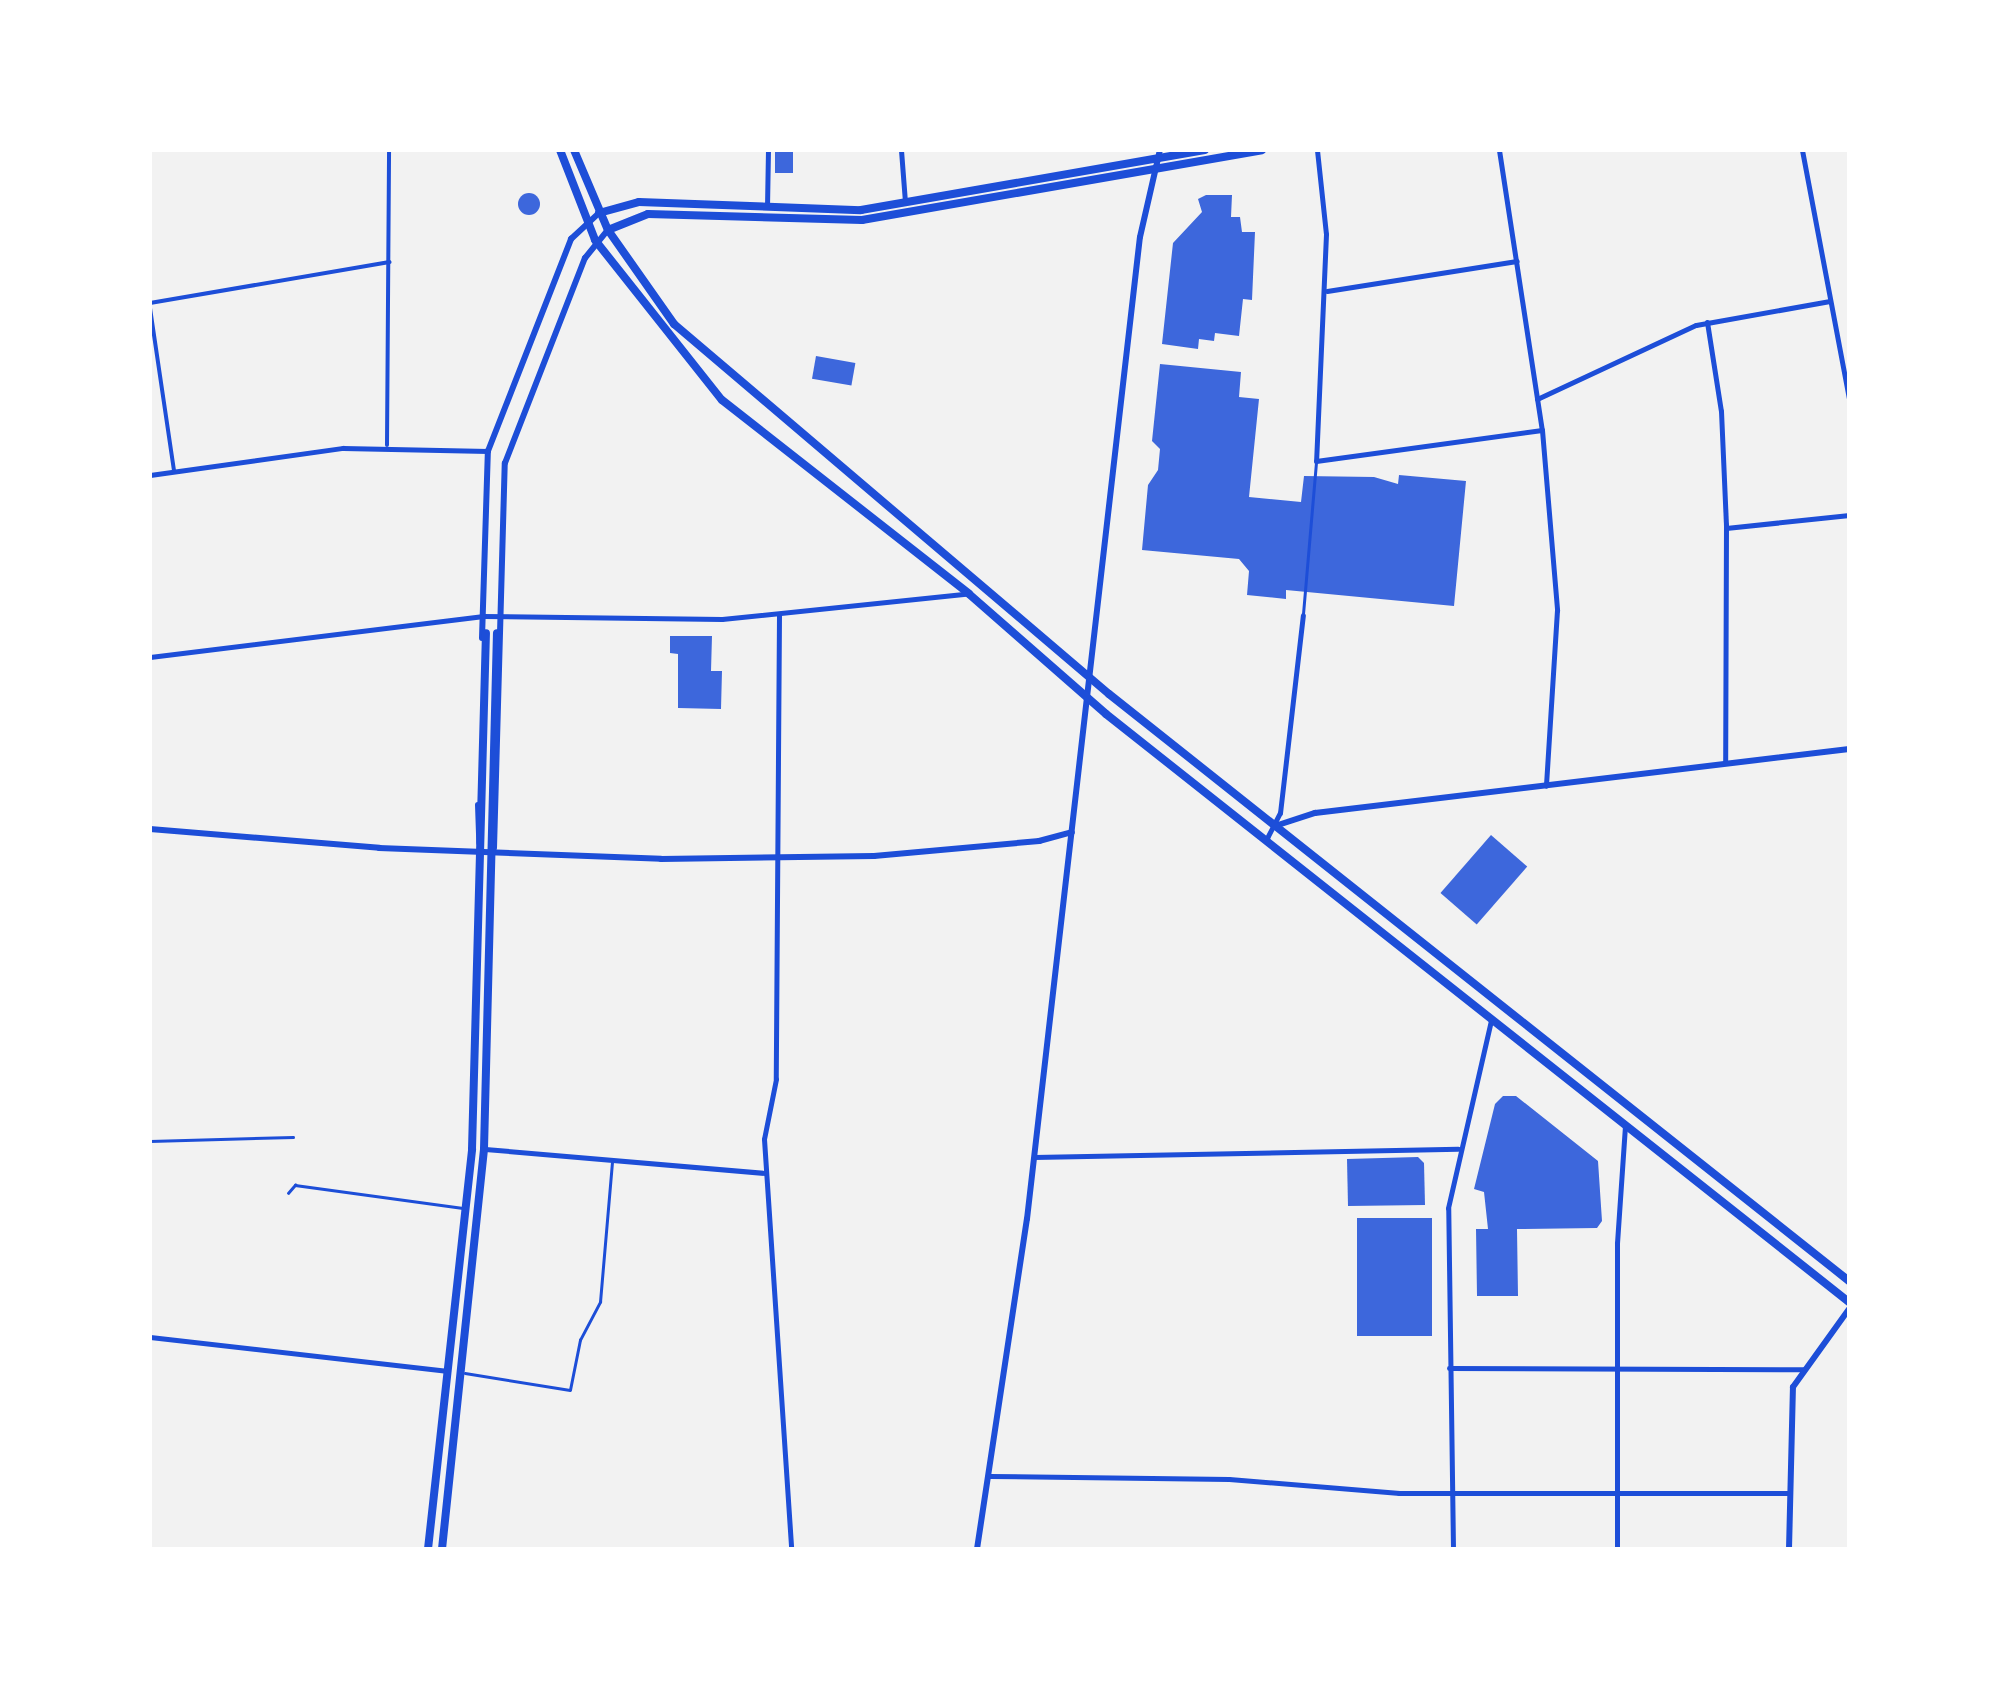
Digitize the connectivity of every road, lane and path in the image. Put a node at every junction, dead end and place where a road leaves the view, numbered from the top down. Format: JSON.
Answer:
{"nodes":[{"id":1,"x":389,"y":150,"type":"edge"},
{"id":2,"x":560,"y":150,"type":"edge"},
{"id":3,"x":574,"y":150,"type":"edge"},
{"id":4,"x":768,"y":150,"type":"edge"},
{"id":5,"x":901,"y":150,"type":"edge"},
{"id":6,"x":1205,"y":150,"type":"edge"},
{"id":7,"x":1262,"y":150,"type":"edge"},
{"id":8,"x":1317,"y":150,"type":"edge"},
{"id":9,"x":1499,"y":150,"type":"edge"},
{"id":10,"x":1802,"y":150,"type":"edge"},
{"id":11,"x":1158,"y":159,"type":"edge"},
{"id":12,"x":906,"y":204,"type":"junction"},
{"id":13,"x":767,"y":208,"type":"junction"},
{"id":14,"x":598,"y":213,"type":"junction"},
{"id":15,"x":586,"y":220,"type":"junction"},
{"id":16,"x":608,"y":230,"type":"junction"},
{"id":17,"x":595,"y":240,"type":"junction"},
{"id":18,"x":1516,"y":261,"type":"junction"},
{"id":19,"x":390,"y":262,"type":"junction"},
{"id":20,"x":1326,"y":291,"type":"junction"},
{"id":21,"x":1830,"y":301,"type":"junction"},
{"id":22,"x":150,"y":305,"type":"edge"},
{"id":23,"x":1707,"y":322,"type":"junction"},
{"id":24,"x":1537,"y":399,"type":"junction"},
{"id":25,"x":1849,"y":399,"type":"edge"},
{"id":26,"x":1542,"y":430,"type":"junction"},
{"id":27,"x":387,"y":446,"type":"junction"},
{"id":28,"x":488,"y":451,"type":"junction"},
{"id":29,"x":1316,"y":461,"type":"junction"},
{"id":30,"x":174,"y":472,"type":"junction"},
{"id":31,"x":150,"y":475,"type":"edge"},
{"id":32,"x":1849,"y":515,"type":"edge"},
{"id":33,"x":1726,"y":528,"type":"junction"},
{"id":34,"x":968,"y":594,"type":"junction"},
{"id":35,"x":780,"y":615,"type":"junction"},
{"id":36,"x":1303,"y":615,"type":"joint"},
{"id":37,"x":483,"y":616,"type":"junction"},
{"id":38,"x":498,"y":616,"type":"junction"},
{"id":39,"x":486,"y":633,"type":"dead end"},
{"id":40,"x":497,"y":633,"type":"dead end"},
{"id":41,"x":150,"y":657,"type":"edge"},
{"id":42,"x":1091,"y":676,"type":"junction"},
{"id":43,"x":1089,"y":696,"type":"junction"},
{"id":44,"x":1849,"y":749,"type":"edge"},
{"id":45,"x":1725,"y":764,"type":"junction"},
{"id":46,"x":1546,"y":786,"type":"junction"},
{"id":47,"x":1278,"y":825,"type":"junction"},
{"id":48,"x":150,"y":829,"type":"edge"},
{"id":49,"x":1072,"y":832,"type":"junction"},
{"id":50,"x":1267,"y":838,"type":"junction"},
{"id":51,"x":487,"y":854,"type":"junction"},
{"id":52,"x":780,"y":860,"type":"junction"},
{"id":53,"x":1492,"y":1018,"type":"junction"},
{"id":54,"x":1625,"y":1124,"type":"junction"},
{"id":55,"x":293,"y":1137,"type":"dead end"},
{"id":56,"x":150,"y":1141,"type":"edge"},
{"id":57,"x":484,"y":1149,"type":"junction"},
{"id":58,"x":1458,"y":1149,"type":"junction"},
{"id":59,"x":1034,"y":1157,"type":"junction"},
{"id":60,"x":612,"y":1160,"type":"junction"},
{"id":61,"x":766,"y":1173,"type":"junction"},
{"id":62,"x":288,"y":1193,"type":"dead end"},
{"id":63,"x":466,"y":1208,"type":"junction"},
{"id":64,"x":1849,"y":1281,"type":"edge"},
{"id":65,"x":1849,"y":1306,"type":"edge"},
{"id":66,"x":150,"y":1337,"type":"edge"},
{"id":67,"x":1449,"y":1368,"type":"junction"},
{"id":68,"x":1617,"y":1369,"type":"junction"},
{"id":69,"x":1803,"y":1369,"type":"junction"},
{"id":70,"x":448,"y":1371,"type":"junction"},
{"id":71,"x":461,"y":1373,"type":"junction"},
{"id":72,"x":990,"y":1476,"type":"junction"},
{"id":73,"x":1788,"y":1493,"type":"junction"},
{"id":74,"x":1452,"y":1494,"type":"junction"},
{"id":75,"x":1617,"y":1495,"type":"junction"},
{"id":76,"x":428,"y":1549,"type":"edge"},
{"id":77,"x":442,"y":1549,"type":"edge"},
{"id":78,"x":791,"y":1549,"type":"edge"},
{"id":79,"x":977,"y":1549,"type":"edge"},
{"id":80,"x":1453,"y":1549,"type":"edge"},
{"id":81,"x":1617,"y":1549,"type":"edge"},
{"id":82,"x":1789,"y":1549,"type":"edge"}],
"edges":[{"from":1,"to":19,"type":"street"},
{"from":2,"to":15,"type":"main road"},
{"from":3,"to":14,"type":"main road"},
{"from":4,"to":13,"type":"street"},
{"from":5,"to":12,"type":"street"},
{"from":6,"to":11,"type":"main road"},
{"from":7,"to":11,"type":"main road"},
{"from":8,"to":20,"type":"street"},
{"from":9,"to":18,"type":"street"},
{"from":10,"to":21,"type":"street"},
{"from":11,"to":12,"type":"main road"},
{"from":11,"to":16,"type":"main road"},
{"from":11,"to":42,"type":"street"},
{"from":12,"to":13,"type":"main road"},
{"from":13,"to":14,"type":"main road"},
{"from":14,"to":15,"type":"street"},
{"from":14,"to":16,"type":"main road"},
{"from":15,"to":17,"type":"main road"},
{"from":15,"to":28,"type":"street"},
{"from":16,"to":17,"type":"street"},
{"from":16,"to":42,"type":"main road"},
{"from":17,"to":34,"type":"main road"},
{"from":17,"to":38,"type":"street"},
{"from":18,"to":20,"type":"street"},
{"from":18,"to":24,"type":"street"},
{"from":19,"to":22,"type":"street"},
{"from":19,"to":27,"type":"street"},
{"from":20,"to":29,"type":"street"},
{"from":21,"to":23,"type":"street"},
{"from":21,"to":25,"type":"street"},
{"from":22,"to":30,"type":"street"},
{"from":23,"to":24,"type":"street"},
{"from":23,"to":33,"type":"street"},
{"from":24,"to":26,"type":"street"},
{"from":26,"to":29,"type":"street"},
{"from":26,"to":46,"type":"street"},
{"from":27,"to":28,"type":"street"},
{"from":27,"to":30,"type":"street"},
{"from":28,"to":37,"type":"street"},
{"from":29,"to":36,"type":"lane"},
{"from":30,"to":31,"type":"street"},
{"from":32,"to":33,"type":"street"},
{"from":33,"to":45,"type":"street"},
{"from":34,"to":35,"type":"street"},
{"from":34,"to":43,"type":"main road"},
{"from":35,"to":38,"type":"street"},
{"from":35,"to":52,"type":"street"},
{"from":36,"to":47,"type":"street"},
{"from":37,"to":38,"type":"street"},
{"from":37,"to":41,"type":"street"},
{"from":37,"to":51,"type":"street"},
{"from":38,"to":51,"type":"street"},
{"from":39,"to":51,"type":"main road"},
{"from":40,"to":51,"type":"main road"},
{"from":42,"to":43,"type":"street"},
{"from":42,"to":47,"type":"main road"},
{"from":43,"to":49,"type":"street"},
{"from":43,"to":50,"type":"main road"},
{"from":44,"to":45,"type":"street"},
{"from":45,"to":46,"type":"street"},
{"from":46,"to":47,"type":"street"},
{"from":47,"to":50,"type":"street"},
{"from":47,"to":64,"type":"main road"},
{"from":48,"to":51,"type":"street"},
{"from":49,"to":52,"type":"street"},
{"from":49,"to":59,"type":"street"},
{"from":50,"to":53,"type":"main road"},
{"from":51,"to":52,"type":"street"},
{"from":51,"to":57,"type":"main road"},
{"from":51,"to":63,"type":"main road"},
{"from":52,"to":61,"type":"street"},
{"from":53,"to":54,"type":"main road"},
{"from":53,"to":58,"type":"street"},
{"from":54,"to":65,"type":"main road"},
{"from":54,"to":68,"type":"street"},
{"from":55,"to":56,"type":"lane"},
{"from":57,"to":60,"type":"street"},
{"from":57,"to":71,"type":"main road"},
{"from":58,"to":59,"type":"street"},
{"from":58,"to":67,"type":"street"},
{"from":59,"to":72,"type":"street"},
{"from":60,"to":61,"type":"street"},
{"from":60,"to":71,"type":"lane"},
{"from":61,"to":78,"type":"street"},
{"from":62,"to":63,"type":"lane"},
{"from":63,"to":70,"type":"main road"},
{"from":65,"to":69,"type":"street"},
{"from":66,"to":70,"type":"street"},
{"from":67,"to":68,"type":"street"},
{"from":67,"to":74,"type":"street"},
{"from":68,"to":69,"type":"street"},
{"from":68,"to":75,"type":"street"},
{"from":69,"to":73,"type":"street"},
{"from":70,"to":76,"type":"main road"},
{"from":71,"to":77,"type":"main road"},
{"from":72,"to":74,"type":"street"},
{"from":72,"to":79,"type":"street"},
{"from":73,"to":75,"type":"street"},
{"from":73,"to":82,"type":"street"},
{"from":74,"to":75,"type":"street"},
{"from":74,"to":80,"type":"street"},
{"from":75,"to":81,"type":"street"}]}
